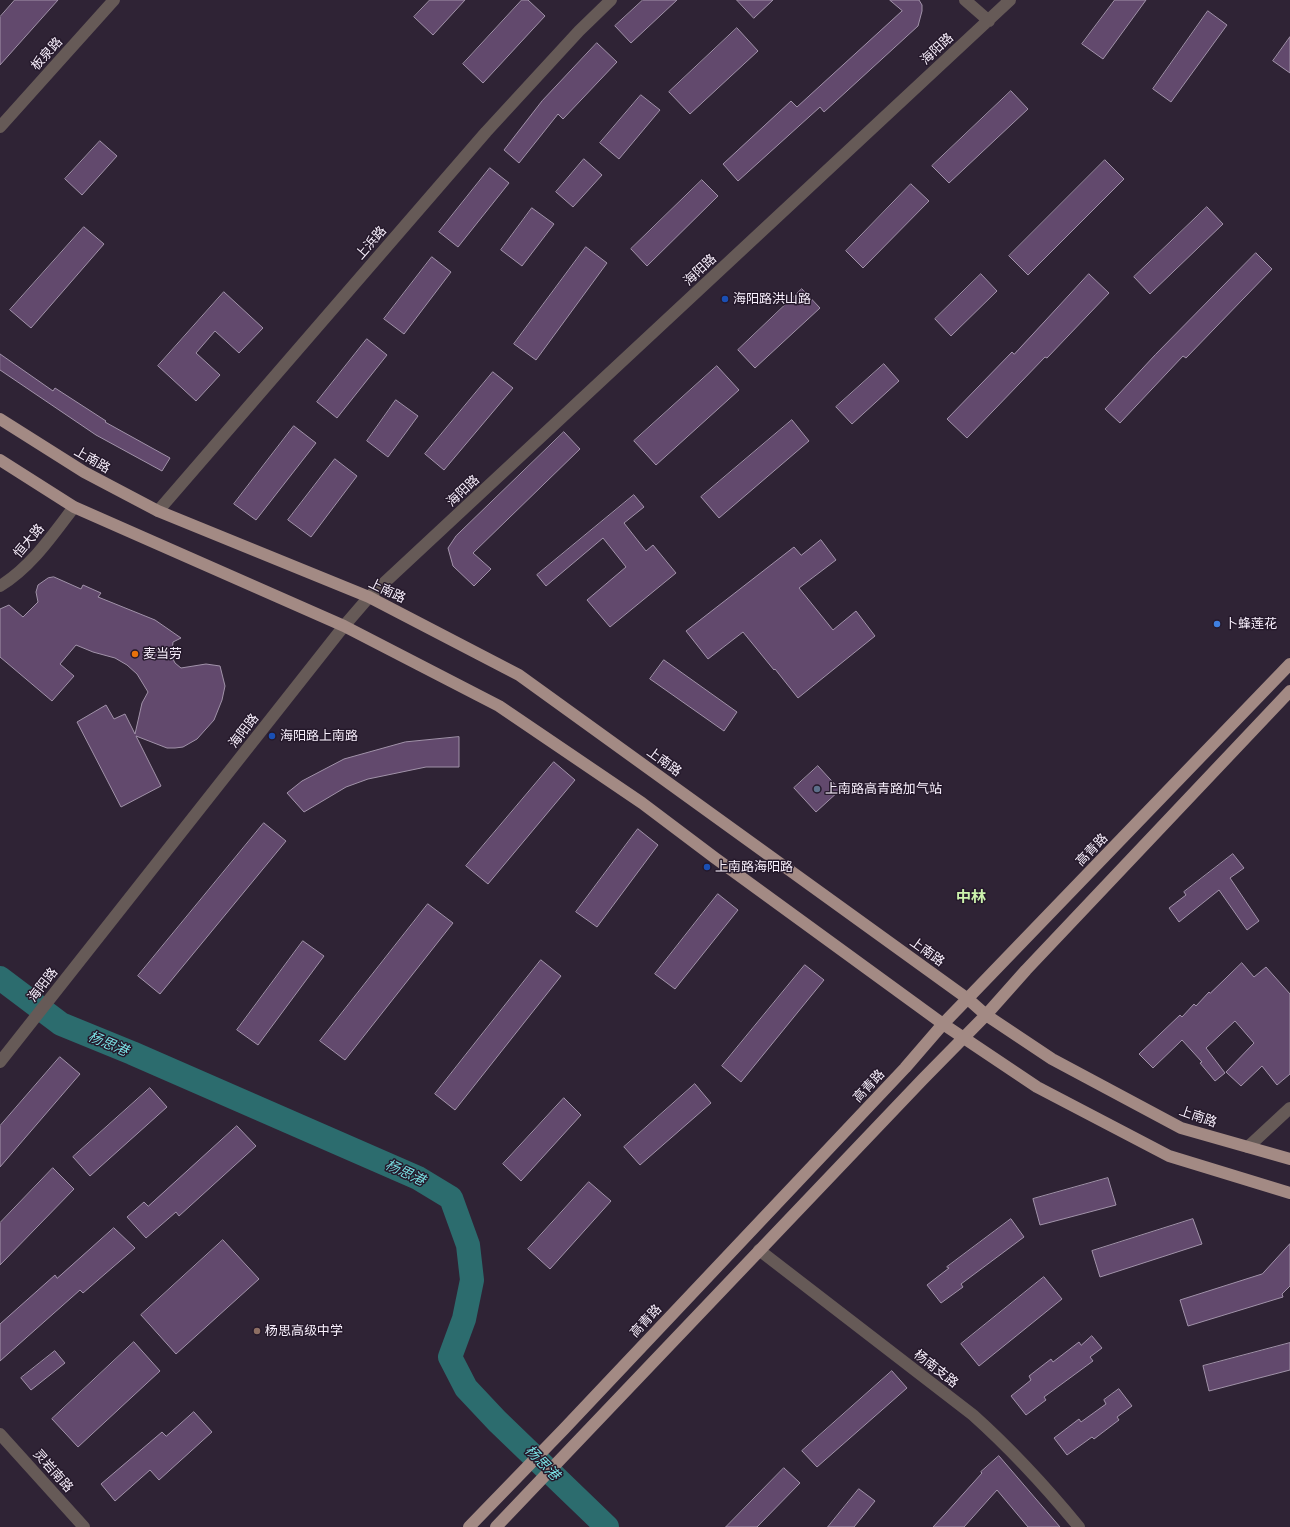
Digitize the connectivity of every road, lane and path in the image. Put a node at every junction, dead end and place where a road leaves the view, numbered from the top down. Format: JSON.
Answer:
{"nodes":[{"id":1,"x":114,"y":0,"type":"edge"},
{"id":2,"x":611,"y":0,"type":"edge"},
{"id":3,"x":965,"y":0,"type":"edge"},
{"id":4,"x":1010,"y":0,"type":"edge"},
{"id":5,"x":989,"y":21,"type":"junction"},
{"id":6,"x":0,"y":127,"type":"edge"},
{"id":7,"x":0,"y":419,"type":"edge"},
{"id":8,"x":0,"y":460,"type":"edge"},
{"id":9,"x":74,"y":507,"type":"junction"},
{"id":10,"x":158,"y":511,"type":"junction"},
{"id":11,"x":0,"y":586,"type":"edge"},
{"id":12,"x":369,"y":597,"type":"junction"},
{"id":13,"x":344,"y":626,"type":"junction"},
{"id":14,"x":1290,"y":664,"type":"edge"},
{"id":15,"x":1290,"y":691,"type":"edge"},
{"id":16,"x":968,"y":999,"type":"junction"},
{"id":17,"x":986,"y":1014,"type":"junction"},
{"id":18,"x":943,"y":1024,"type":"junction"},
{"id":19,"x":964,"y":1037,"type":"junction"},
{"id":20,"x":0,"y":1062,"type":"edge"},
{"id":21,"x":1290,"y":1108,"type":"edge"},
{"id":22,"x":1248,"y":1147,"type":"junction"},
{"id":23,"x":1290,"y":1159,"type":"edge"},
{"id":24,"x":1290,"y":1193,"type":"edge"},
{"id":25,"x":759,"y":1250,"type":"junction"},
{"id":26,"x":0,"y":1434,"type":"edge"},
{"id":27,"x":84,"y":1527,"type":"edge"},
{"id":28,"x":469,"y":1527,"type":"edge"},
{"id":29,"x":496,"y":1527,"type":"edge"},
{"id":30,"x":1079,"y":1527,"type":"edge"}],
"edges":[{"from":1,"to":6,"type":"street","name":"板泉路"},
{"from":2,"to":10,"type":"street","name":"上浜路"},
{"from":3,"to":5,"type":"street"},
{"from":4,"to":5,"type":"street","name":"海阳路"},
{"from":5,"to":12,"type":"street","name":"海阳路"},
{"from":7,"to":10,"type":"main road","name":"上南路"},
{"from":8,"to":9,"type":"main road"},
{"from":9,"to":11,"type":"street","name":"恒大路"},
{"from":9,"to":13,"type":"main road"},
{"from":10,"to":12,"type":"main road","name":"上南路"},
{"from":12,"to":13,"type":"street","name":"海阳路"},
{"from":12,"to":16,"type":"main road","name":"上南路"},
{"from":13,"to":18,"type":"main road"},
{"from":13,"to":20,"type":"street","name":"海阳路"},
{"from":14,"to":16,"type":"main road","name":"高青路"},
{"from":15,"to":17,"type":"main road"},
{"from":16,"to":17,"type":"main road","name":"上南路"},
{"from":16,"to":18,"type":"main road","name":"高青路"},
{"from":17,"to":19,"type":"main road"},
{"from":17,"to":22,"type":"main road","name":"上南路"},
{"from":18,"to":19,"type":"main road"},
{"from":18,"to":28,"type":"main road","name":"高青路"},
{"from":19,"to":24,"type":"main road"},
{"from":19,"to":25,"type":"main road"},
{"from":21,"to":22,"type":"street"},
{"from":22,"to":23,"type":"main road","name":"上南路"},
{"from":25,"to":29,"type":"main road"},
{"from":25,"to":30,"type":"street","name":"杨南支路"},
{"from":26,"to":27,"type":"street","name":"灵岩南路"}]}
